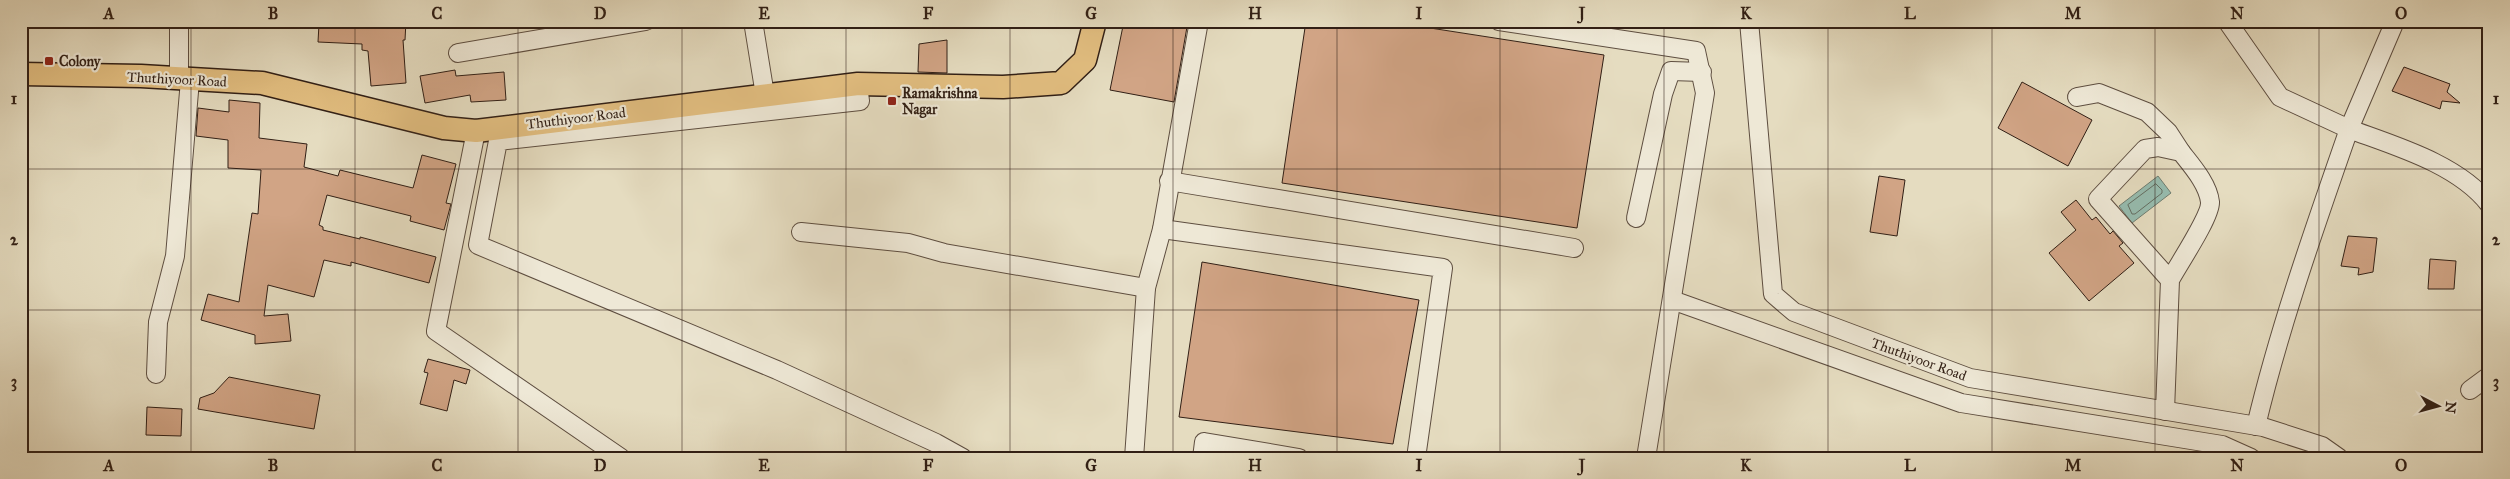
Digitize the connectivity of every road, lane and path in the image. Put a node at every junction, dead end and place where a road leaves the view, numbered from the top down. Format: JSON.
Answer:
{"nodes":[{"id":1,"x":179,"y":21,"type":"edge"},
{"id":2,"x":646,"y":21,"type":"edge"},
{"id":3,"x":753,"y":21,"type":"edge"},
{"id":4,"x":1096,"y":21,"type":"edge"},
{"id":5,"x":1199,"y":21,"type":"edge"},
{"id":6,"x":1499,"y":21,"type":"edge"},
{"id":7,"x":1749,"y":21,"type":"edge"},
{"id":8,"x":2227,"y":21,"type":"edge"},
{"id":9,"x":2393,"y":26,"type":"dead end"},
{"id":10,"x":458,"y":53,"type":"dead end"},
{"id":11,"x":1702,"y":72,"type":"junction"},
{"id":12,"x":21,"y":74,"type":"edge"},
{"id":13,"x":185,"y":79,"type":"junction"},
{"id":14,"x":858,"y":84,"type":"junction"},
{"id":15,"x":765,"y":95,"type":"junction"},
{"id":16,"x":2077,"y":97,"type":"dead end"},
{"id":17,"x":2349,"y":129,"type":"junction"},
{"id":18,"x":476,"y":131,"type":"junction"},
{"id":19,"x":2181,"y":152,"type":"junction"},
{"id":20,"x":1169,"y":182,"type":"junction"},
{"id":21,"x":2489,"y":204,"type":"edge"},
{"id":22,"x":1636,"y":218,"type":"dead end"},
{"id":23,"x":1162,"y":229,"type":"junction"},
{"id":24,"x":800,"y":232,"type":"dead end"},
{"id":25,"x":1574,"y":248,"type":"dead end"},
{"id":26,"x":2170,"y":280,"type":"junction"},
{"id":27,"x":1146,"y":288,"type":"junction"},
{"id":28,"x":1672,"y":300,"type":"junction"},
{"id":29,"x":156,"y":374,"type":"dead end"},
{"id":30,"x":2489,"y":376,"type":"edge"},
{"id":31,"x":2470,"y":390,"type":"dead end"},
{"id":32,"x":2165,"y":411,"type":"junction"},
{"id":33,"x":2256,"y":426,"type":"junction"},
{"id":34,"x":621,"y":458,"type":"edge"},
{"id":35,"x":963,"y":458,"type":"edge"},
{"id":36,"x":1134,"y":458,"type":"edge"},
{"id":37,"x":1202,"y":458,"type":"edge"},
{"id":38,"x":1299,"y":458,"type":"edge"},
{"id":39,"x":1416,"y":458,"type":"edge"},
{"id":40,"x":1646,"y":458,"type":"edge"},
{"id":41,"x":2251,"y":458,"type":"edge"},
{"id":42,"x":2339,"y":458,"type":"edge"}],
"edges":[{"from":1,"to":13,"type":"street"},
{"from":2,"to":10,"type":"street"},
{"from":3,"to":15,"type":"street"},
{"from":4,"to":14,"type":"main road","name":"Thuthiyoor Road"},
{"from":5,"to":20,"type":"street"},
{"from":6,"to":11,"type":"street"},
{"from":7,"to":32,"type":"street","name":"Thuthiyoor Road"},
{"from":8,"to":17,"type":"street"},
{"from":9,"to":17,"type":"street"},
{"from":11,"to":22,"type":"street"},
{"from":11,"to":28,"type":"street"},
{"from":12,"to":13,"type":"main road","name":"Thuthiyoor Road"},
{"from":13,"to":18,"type":"main road","name":"Thuthiyoor Road"},
{"from":13,"to":29,"type":"street"},
{"from":14,"to":15,"type":"main road","name":"Thuthiyoor Road"},
{"from":14,"to":35,"type":"street"},
{"from":15,"to":18,"type":"main road","name":"Thuthiyoor Road"},
{"from":16,"to":19,"type":"street"},
{"from":17,"to":21,"type":"street"},
{"from":17,"to":33,"type":"street"},
{"from":18,"to":34,"type":"street"},
{"from":19,"to":26,"type":"street"},
{"from":19,"to":26,"type":"street"},
{"from":20,"to":23,"type":"street"},
{"from":20,"to":25,"type":"street"},
{"from":23,"to":27,"type":"street"},
{"from":23,"to":39,"type":"street"},
{"from":24,"to":27,"type":"street"},
{"from":26,"to":32,"type":"street"},
{"from":27,"to":36,"type":"street"},
{"from":28,"to":40,"type":"street"},
{"from":28,"to":41,"type":"street"},
{"from":30,"to":31,"type":"street"},
{"from":32,"to":33,"type":"street","name":"Thuthiyoor Road"},
{"from":33,"to":42,"type":"street","name":"Thuthiyoor Road"},
{"from":37,"to":38,"type":"street"}]}
